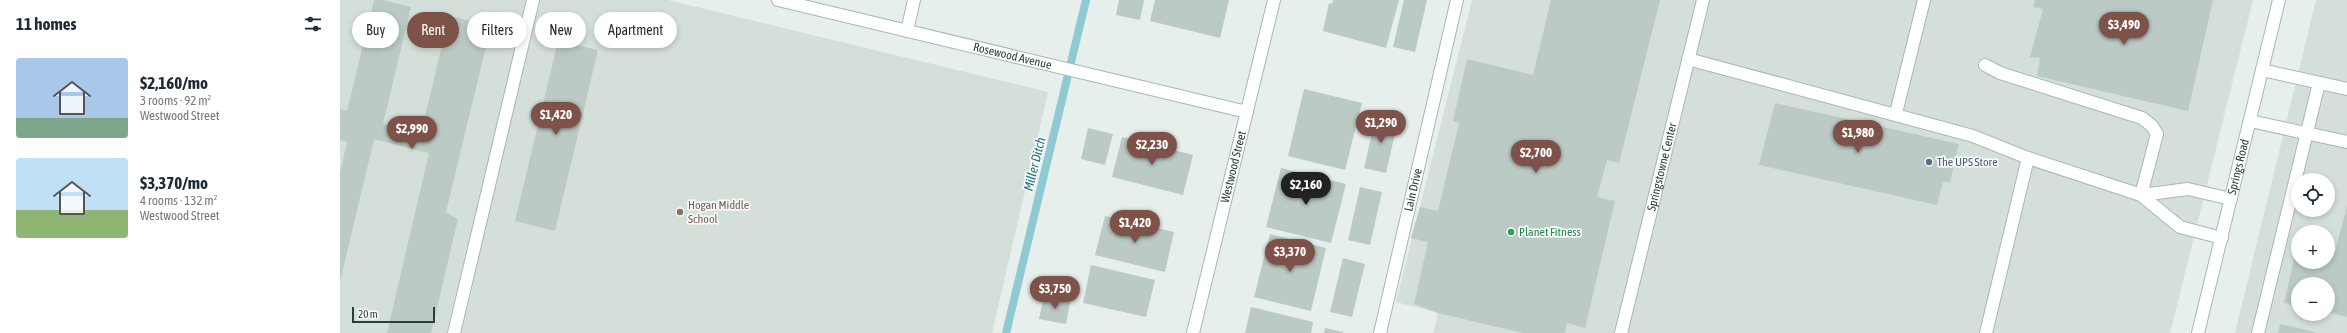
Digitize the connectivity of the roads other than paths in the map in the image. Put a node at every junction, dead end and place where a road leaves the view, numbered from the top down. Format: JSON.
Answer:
{"nodes":[{"id":1,"x":533,"y":0,"type":"edge"},
{"id":2,"x":778,"y":0,"type":"edge"},
{"id":3,"x":914,"y":0,"type":"edge"},
{"id":4,"x":1274,"y":0,"type":"edge"},
{"id":5,"x":1457,"y":0,"type":"edge"},
{"id":6,"x":1703,"y":0,"type":"edge"},
{"id":7,"x":1924,"y":0,"type":"edge"},
{"id":8,"x":2279,"y":0,"type":"edge"},
{"id":9,"x":907,"y":31,"type":"junction"},
{"id":10,"x":1688,"y":59,"type":"junction"},
{"id":11,"x":1984,"y":65,"type":"dead end"},
{"id":12,"x":2262,"y":70,"type":"junction"},
{"id":13,"x":2319,"y":83,"type":"junction"},
{"id":14,"x":2347,"y":89,"type":"edge"},
{"id":15,"x":1247,"y":112,"type":"junction"},
{"id":16,"x":1896,"y":113,"type":"junction"},
{"id":17,"x":2250,"y":121,"type":"junction"},
{"id":18,"x":2306,"y":133,"type":"junction"},
{"id":19,"x":2347,"y":142,"type":"edge"},
{"id":20,"x":2028,"y":158,"type":"junction"},
{"id":21,"x":2141,"y":195,"type":"junction"},
{"id":22,"x":2231,"y":199,"type":"junction"},
{"id":23,"x":2222,"y":238,"type":"junction"},
{"id":24,"x":454,"y":333,"type":"edge"},
{"id":25,"x":1193,"y":333,"type":"edge"},
{"id":26,"x":1380,"y":333,"type":"edge"},
{"id":27,"x":1621,"y":333,"type":"edge"},
{"id":28,"x":1986,"y":333,"type":"edge"},
{"id":29,"x":2198,"y":333,"type":"edge"},
{"id":30,"x":2258,"y":333,"type":"edge"}],
"edges":[{"from":1,"to":24,"type":"street"},
{"from":2,"to":9,"type":"street","name":"Rosewood Avenue"},
{"from":3,"to":9,"type":"street"},
{"from":4,"to":15,"type":"street","name":"Westwood Street"},
{"from":5,"to":26,"type":"street","name":"Lain Drive"},
{"from":6,"to":10,"type":"street","name":"Springstowne Center"},
{"from":7,"to":16,"type":"street"},
{"from":8,"to":12,"type":"street","name":"Springs Road"},
{"from":9,"to":15,"type":"street","name":"Rosewood Avenue"},
{"from":10,"to":16,"type":"street"},
{"from":10,"to":27,"type":"street","name":"Springstowne Center"},
{"from":11,"to":21,"type":"street"},
{"from":12,"to":13,"type":"street"},
{"from":12,"to":17,"type":"street","name":"Springs Road"},
{"from":13,"to":14,"type":"street"},
{"from":13,"to":18,"type":"street"},
{"from":15,"to":25,"type":"street","name":"Westwood Street"},
{"from":16,"to":20,"type":"street"},
{"from":17,"to":18,"type":"street"},
{"from":17,"to":22,"type":"street","name":"Springs Road"},
{"from":18,"to":19,"type":"street"},
{"from":18,"to":30,"type":"street"},
{"from":20,"to":21,"type":"street"},
{"from":20,"to":28,"type":"street"},
{"from":21,"to":22,"type":"street"},
{"from":21,"to":23,"type":"street"},
{"from":22,"to":23,"type":"street","name":"Springs Road"},
{"from":23,"to":29,"type":"street","name":"Springs Road"}]}
